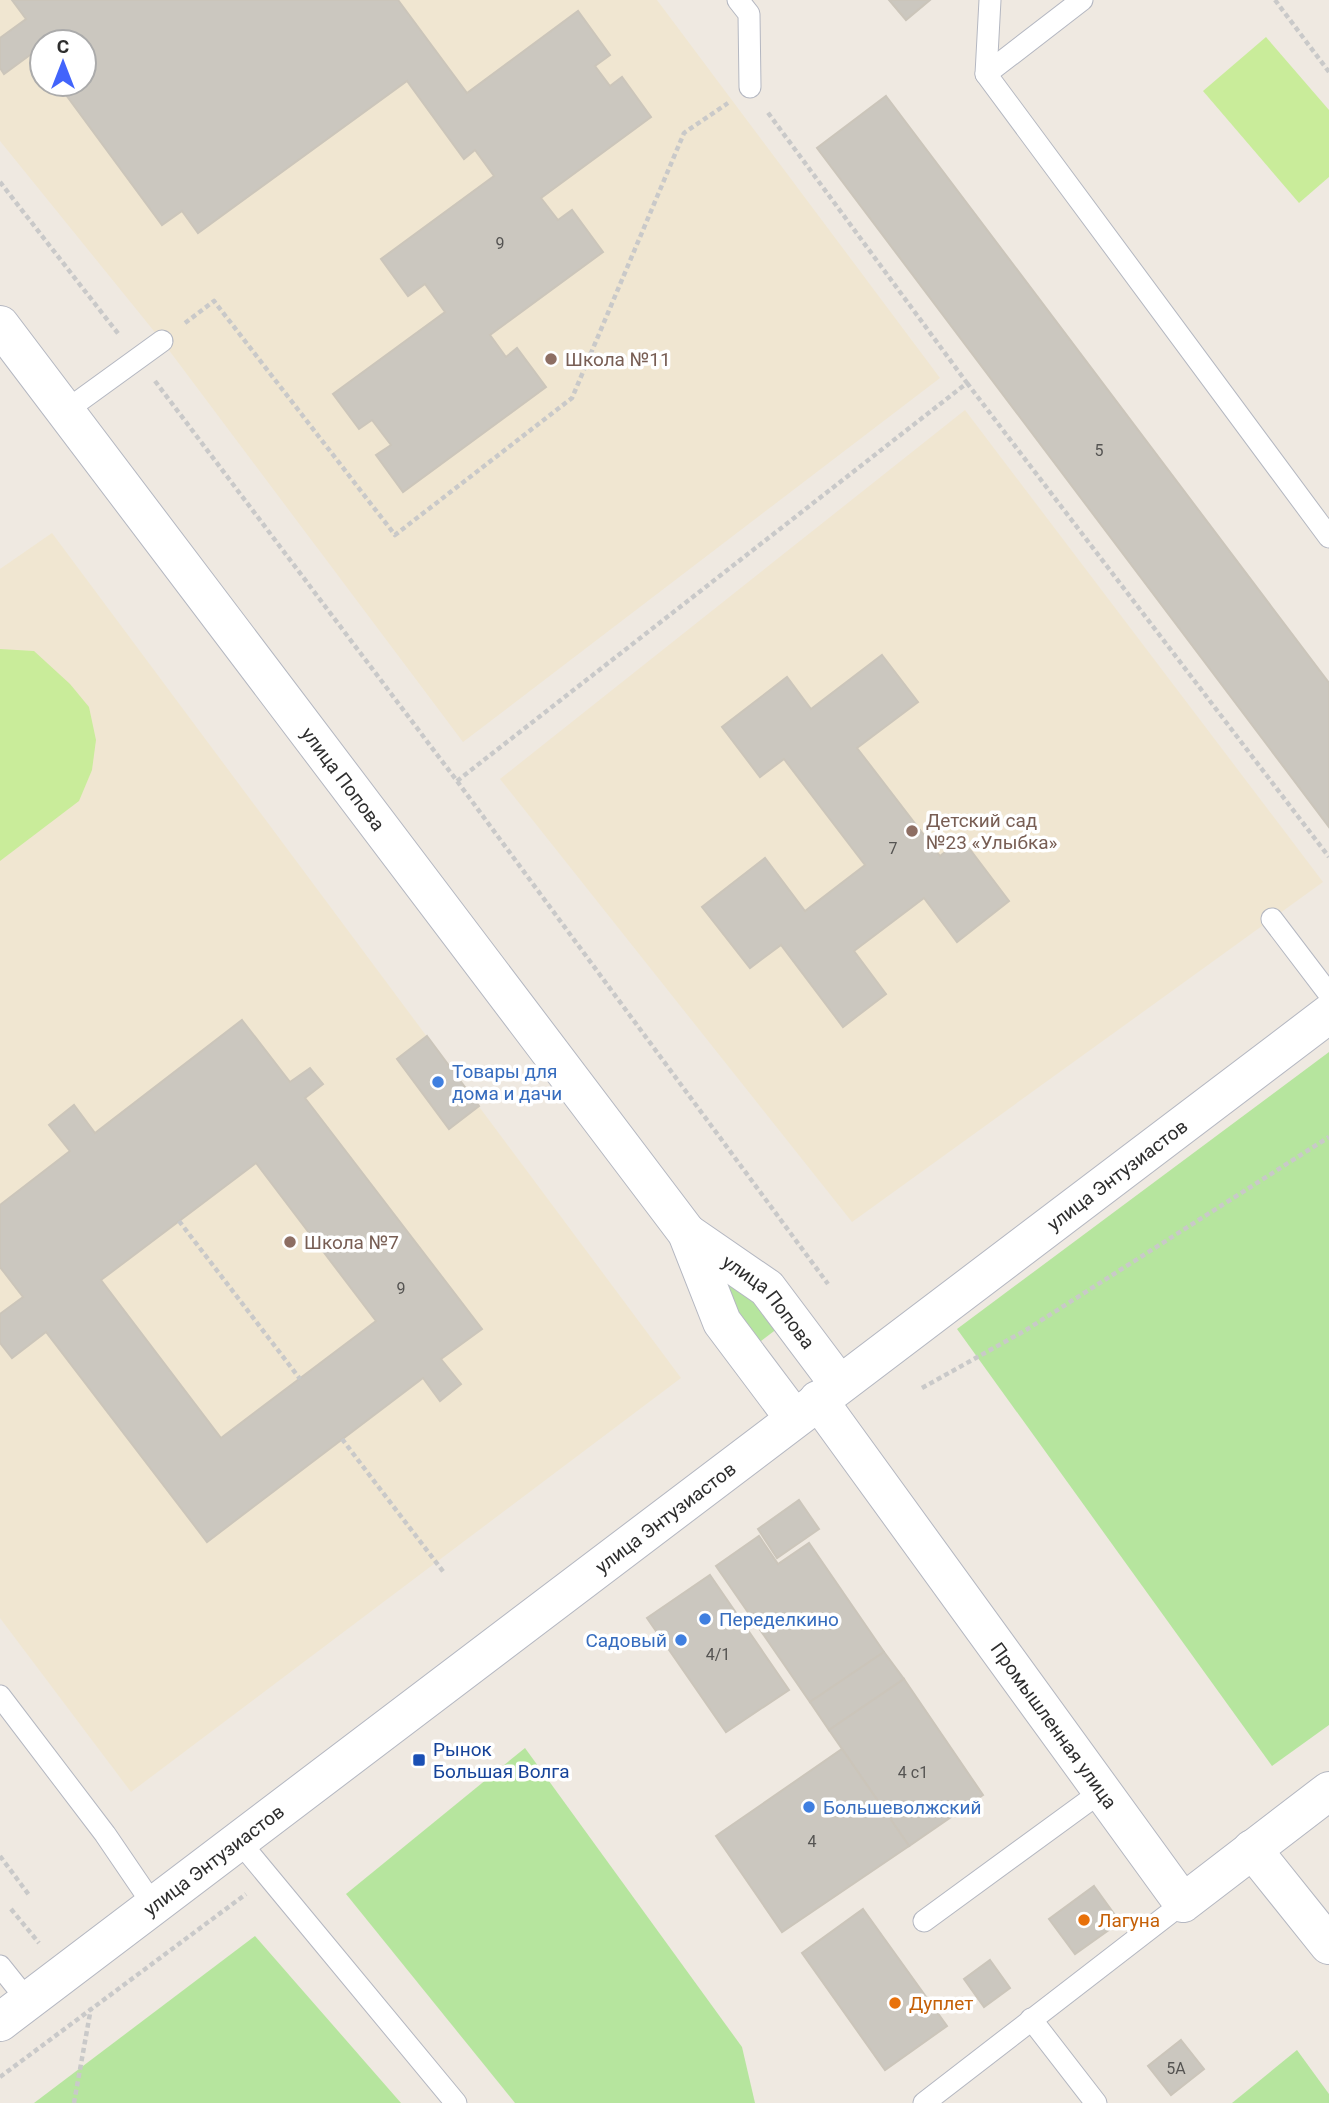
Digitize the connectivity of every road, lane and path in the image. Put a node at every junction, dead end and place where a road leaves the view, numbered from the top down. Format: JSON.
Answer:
{"nodes":[{"id":1,"x":738,"y":0,"type":"edge"},
{"id":2,"x":990,"y":0,"type":"edge"},
{"id":3,"x":1082,"y":0,"type":"edge"},
{"id":4,"x":1275,"y":0,"type":"edge"},
{"id":5,"x":1329,"y":72,"type":"edge"},
{"id":6,"x":986,"y":74,"type":"junction"},
{"id":7,"x":750,"y":87,"type":"junction"},
{"id":8,"x":0,"y":182,"type":"edge"},
{"id":9,"x":0,"y":325,"type":"edge"},
{"id":10,"x":162,"y":341,"type":"joint"},
{"id":11,"x":137,"y":357,"type":"junction"},
{"id":12,"x":967,"y":383,"type":"junction"},
{"id":13,"x":64,"y":412,"type":"junction"},
{"id":14,"x":1329,"y":537,"type":"edge"},
{"id":15,"x":457,"y":781,"type":"junction"},
{"id":16,"x":1329,"y":857,"type":"edge"},
{"id":17,"x":1272,"y":919,"type":"dead end"},
{"id":18,"x":1329,"y":994,"type":"edge"},
{"id":19,"x":1329,"y":1014,"type":"edge"},
{"id":20,"x":1329,"y":1137,"type":"edge"},
{"id":21,"x":179,"y":1221,"type":"dead end"},
{"id":22,"x":687,"y":1233,"type":"junction"},
{"id":23,"x":828,"y":1284,"type":"dead end"},
{"id":24,"x":300,"y":1378,"type":"dead end"},
{"id":25,"x":922,"y":1388,"type":"dead end"},
{"id":26,"x":817,"y":1400,"type":"junction"},
{"id":27,"x":342,"y":1439,"type":"dead end"},
{"id":28,"x":446,"y":1574,"type":"dead end"},
{"id":29,"x":0,"y":1696,"type":"edge"},
{"id":30,"x":1102,"y":1791,"type":"junction"},
{"id":31,"x":1329,"y":1791,"type":"edge"},
{"id":32,"x":239,"y":1841,"type":"junction"},
{"id":33,"x":1252,"y":1849,"type":"junction"},
{"id":34,"x":0,"y":1856,"type":"edge"},
{"id":35,"x":268,"y":1878,"type":"junction"},
{"id":36,"x":29,"y":1895,"type":"dead end"},
{"id":37,"x":1183,"y":1903,"type":"junction"},
{"id":38,"x":154,"y":1906,"type":"junction"},
{"id":39,"x":924,"y":1921,"type":"dead end"},
{"id":40,"x":1329,"y":1945,"type":"edge"},
{"id":41,"x":0,"y":1966,"type":"edge"},
{"id":42,"x":92,"y":2009,"type":"junction"},
{"id":43,"x":14,"y":2012,"type":"edge"},
{"id":44,"x":1031,"y":2019,"type":"junction"},
{"id":45,"x":0,"y":2077,"type":"edge"},
{"id":46,"x":74,"y":2103,"type":"edge"},
{"id":47,"x":456,"y":2103,"type":"edge"},
{"id":48,"x":924,"y":2103,"type":"edge"},
{"id":49,"x":1096,"y":2103,"type":"edge"}],
"edges":[{"from":1,"to":7,"type":"lane"},
{"from":2,"to":6,"type":"lane"},
{"from":3,"to":6,"type":"lane"},
{"from":4,"to":5,"type":"path"},
{"from":6,"to":14,"type":"lane"},
{"from":7,"to":10,"type":"path"},
{"from":7,"to":12,"type":"path"},
{"from":8,"to":11,"type":"path"},
{"from":9,"to":13,"type":"street","name":"улица Попова"},
{"from":10,"to":11,"type":"lane"},
{"from":11,"to":13,"type":"lane"},
{"from":11,"to":15,"type":"path"},
{"from":12,"to":15,"type":"path"},
{"from":12,"to":16,"type":"path"},
{"from":13,"to":22,"type":"street","name":"улица Попова"},
{"from":15,"to":23,"type":"path"},
{"from":17,"to":18,"type":"lane"},
{"from":19,"to":26,"type":"street","name":"улица Энтузиастов"},
{"from":20,"to":25,"type":"path"},
{"from":21,"to":24,"type":"path"},
{"from":22,"to":26,"type":"street","name":"улица Попова"},
{"from":22,"to":26,"type":"street","name":"улица Попова"},
{"from":26,"to":30,"type":"street","name":"Промышленная улица"},
{"from":26,"to":32,"type":"street","name":"улица Энтузиастов"},
{"from":27,"to":28,"type":"path"},
{"from":29,"to":38,"type":"lane"},
{"from":30,"to":37,"type":"street","name":"Промышленная улица"},
{"from":30,"to":39,"type":"lane"},
{"from":31,"to":33,"type":"street"},
{"from":32,"to":35,"type":"lane"},
{"from":32,"to":38,"type":"street","name":"улица Энтузиастов"},
{"from":33,"to":37,"type":"street"},
{"from":33,"to":40,"type":"street"},
{"from":34,"to":36,"type":"path"},
{"from":35,"to":42,"type":"path"},
{"from":35,"to":47,"type":"lane"},
{"from":37,"to":44,"type":"lane"},
{"from":38,"to":43,"type":"street","name":"улица Энтузиастов"},
{"from":41,"to":43,"type":"lane"},
{"from":42,"to":45,"type":"path"},
{"from":42,"to":46,"type":"path"},
{"from":44,"to":48,"type":"lane"},
{"from":44,"to":49,"type":"lane"}]}
